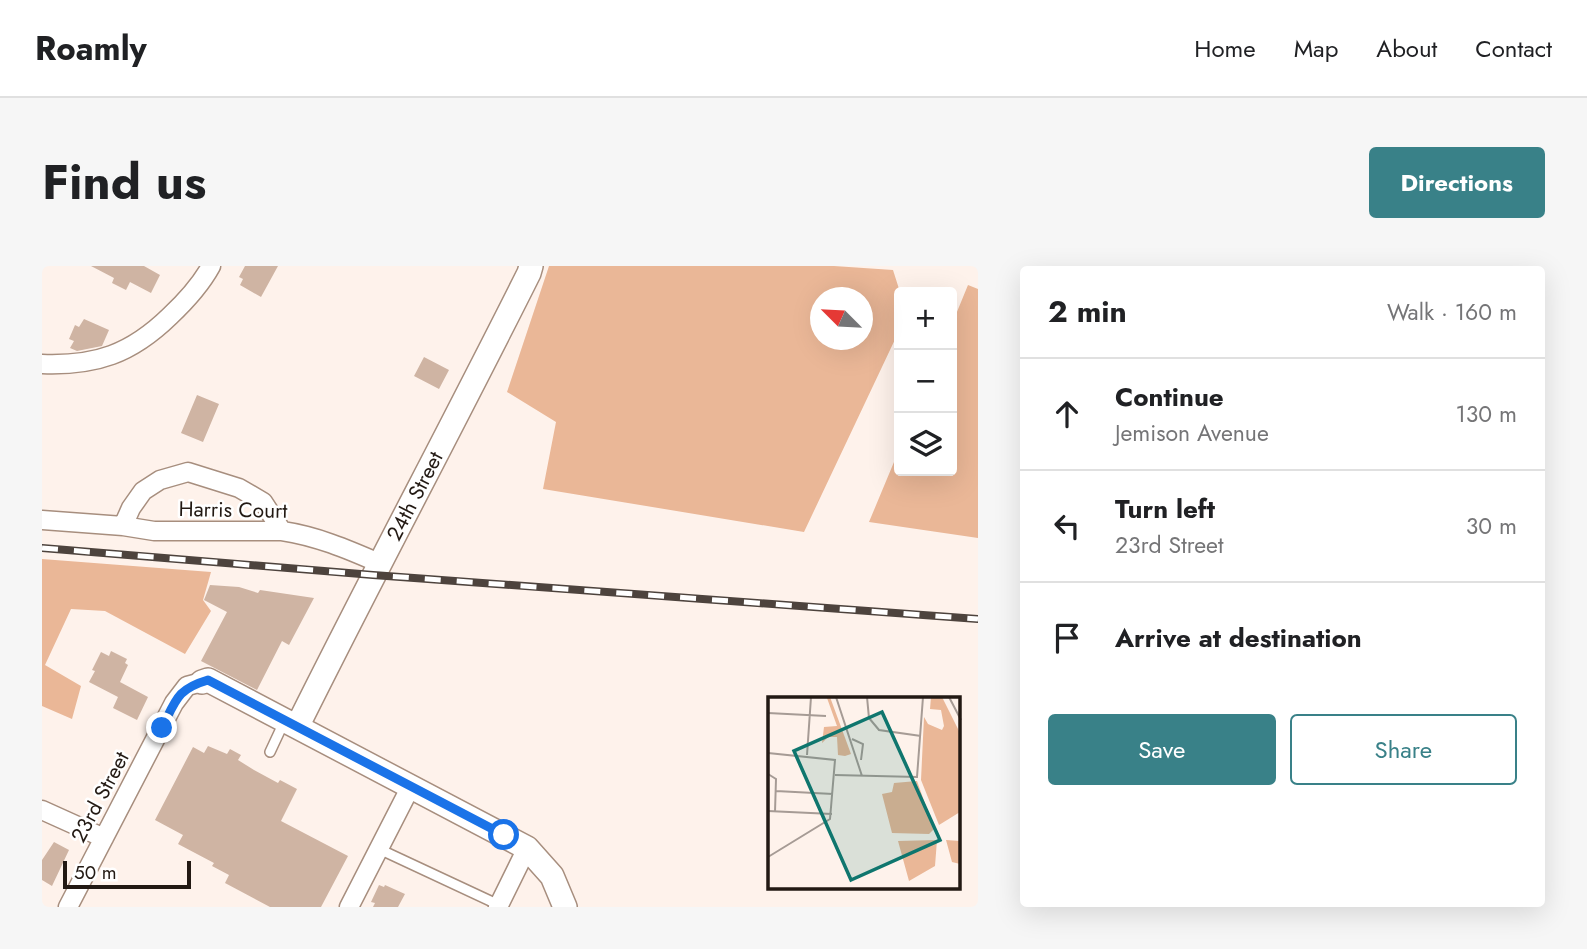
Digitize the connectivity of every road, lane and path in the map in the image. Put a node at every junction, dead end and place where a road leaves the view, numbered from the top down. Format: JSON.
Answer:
{"nodes":[{"id":1,"x":211,"y":266,"type":"edge"},
{"id":2,"x":531,"y":266,"type":"edge"},
{"id":3,"x":42,"y":364,"type":"edge"},
{"id":4,"x":42,"y":520,"type":"edge"},
{"id":5,"x":123,"y":526,"type":"junction"},
{"id":6,"x":282,"y":531,"type":"junction"},
{"id":7,"x":379,"y":563,"type":"junction"},
{"id":8,"x":202,"y":682,"type":"joint"},
{"id":9,"x":291,"y":722,"type":"junction"},
{"id":10,"x":270,"y":752,"type":"dead end"},
{"id":11,"x":411,"y":786,"type":"junction"},
{"id":12,"x":42,"y":810,"type":"edge"},
{"id":13,"x":103,"y":838,"type":"junction"},
{"id":14,"x":527,"y":848,"type":"junction"},
{"id":15,"x":379,"y":849,"type":"junction"},
{"id":16,"x":498,"y":906,"type":"edge"},
{"id":17,"x":68,"y":907,"type":"edge"},
{"id":18,"x":349,"y":907,"type":"edge"},
{"id":19,"x":565,"y":907,"type":"edge"}],
"edges":[{"from":1,"to":3,"type":"street"},
{"from":2,"to":7,"type":"street","name":"24th Street"},
{"from":4,"to":5,"type":"street","name":"Harris Court"},
{"from":5,"to":6,"type":"street","name":"Harris Court"},
{"from":5,"to":6,"type":"street"},
{"from":6,"to":7,"type":"street","name":"Harris Court"},
{"from":7,"to":9,"type":"street","name":"24th Street"},
{"from":8,"to":9,"type":"street"},
{"from":8,"to":13,"type":"street","name":"23rd Street"},
{"from":9,"to":10,"type":"lane"},
{"from":9,"to":11,"type":"street"},
{"from":11,"to":14,"type":"street"},
{"from":11,"to":15,"type":"street"},
{"from":12,"to":13,"type":"street"},
{"from":13,"to":17,"type":"street","name":"23rd Street"},
{"from":14,"to":16,"type":"street"},
{"from":14,"to":19,"type":"street"},
{"from":15,"to":16,"type":"lane"},
{"from":15,"to":18,"type":"street"}]}
